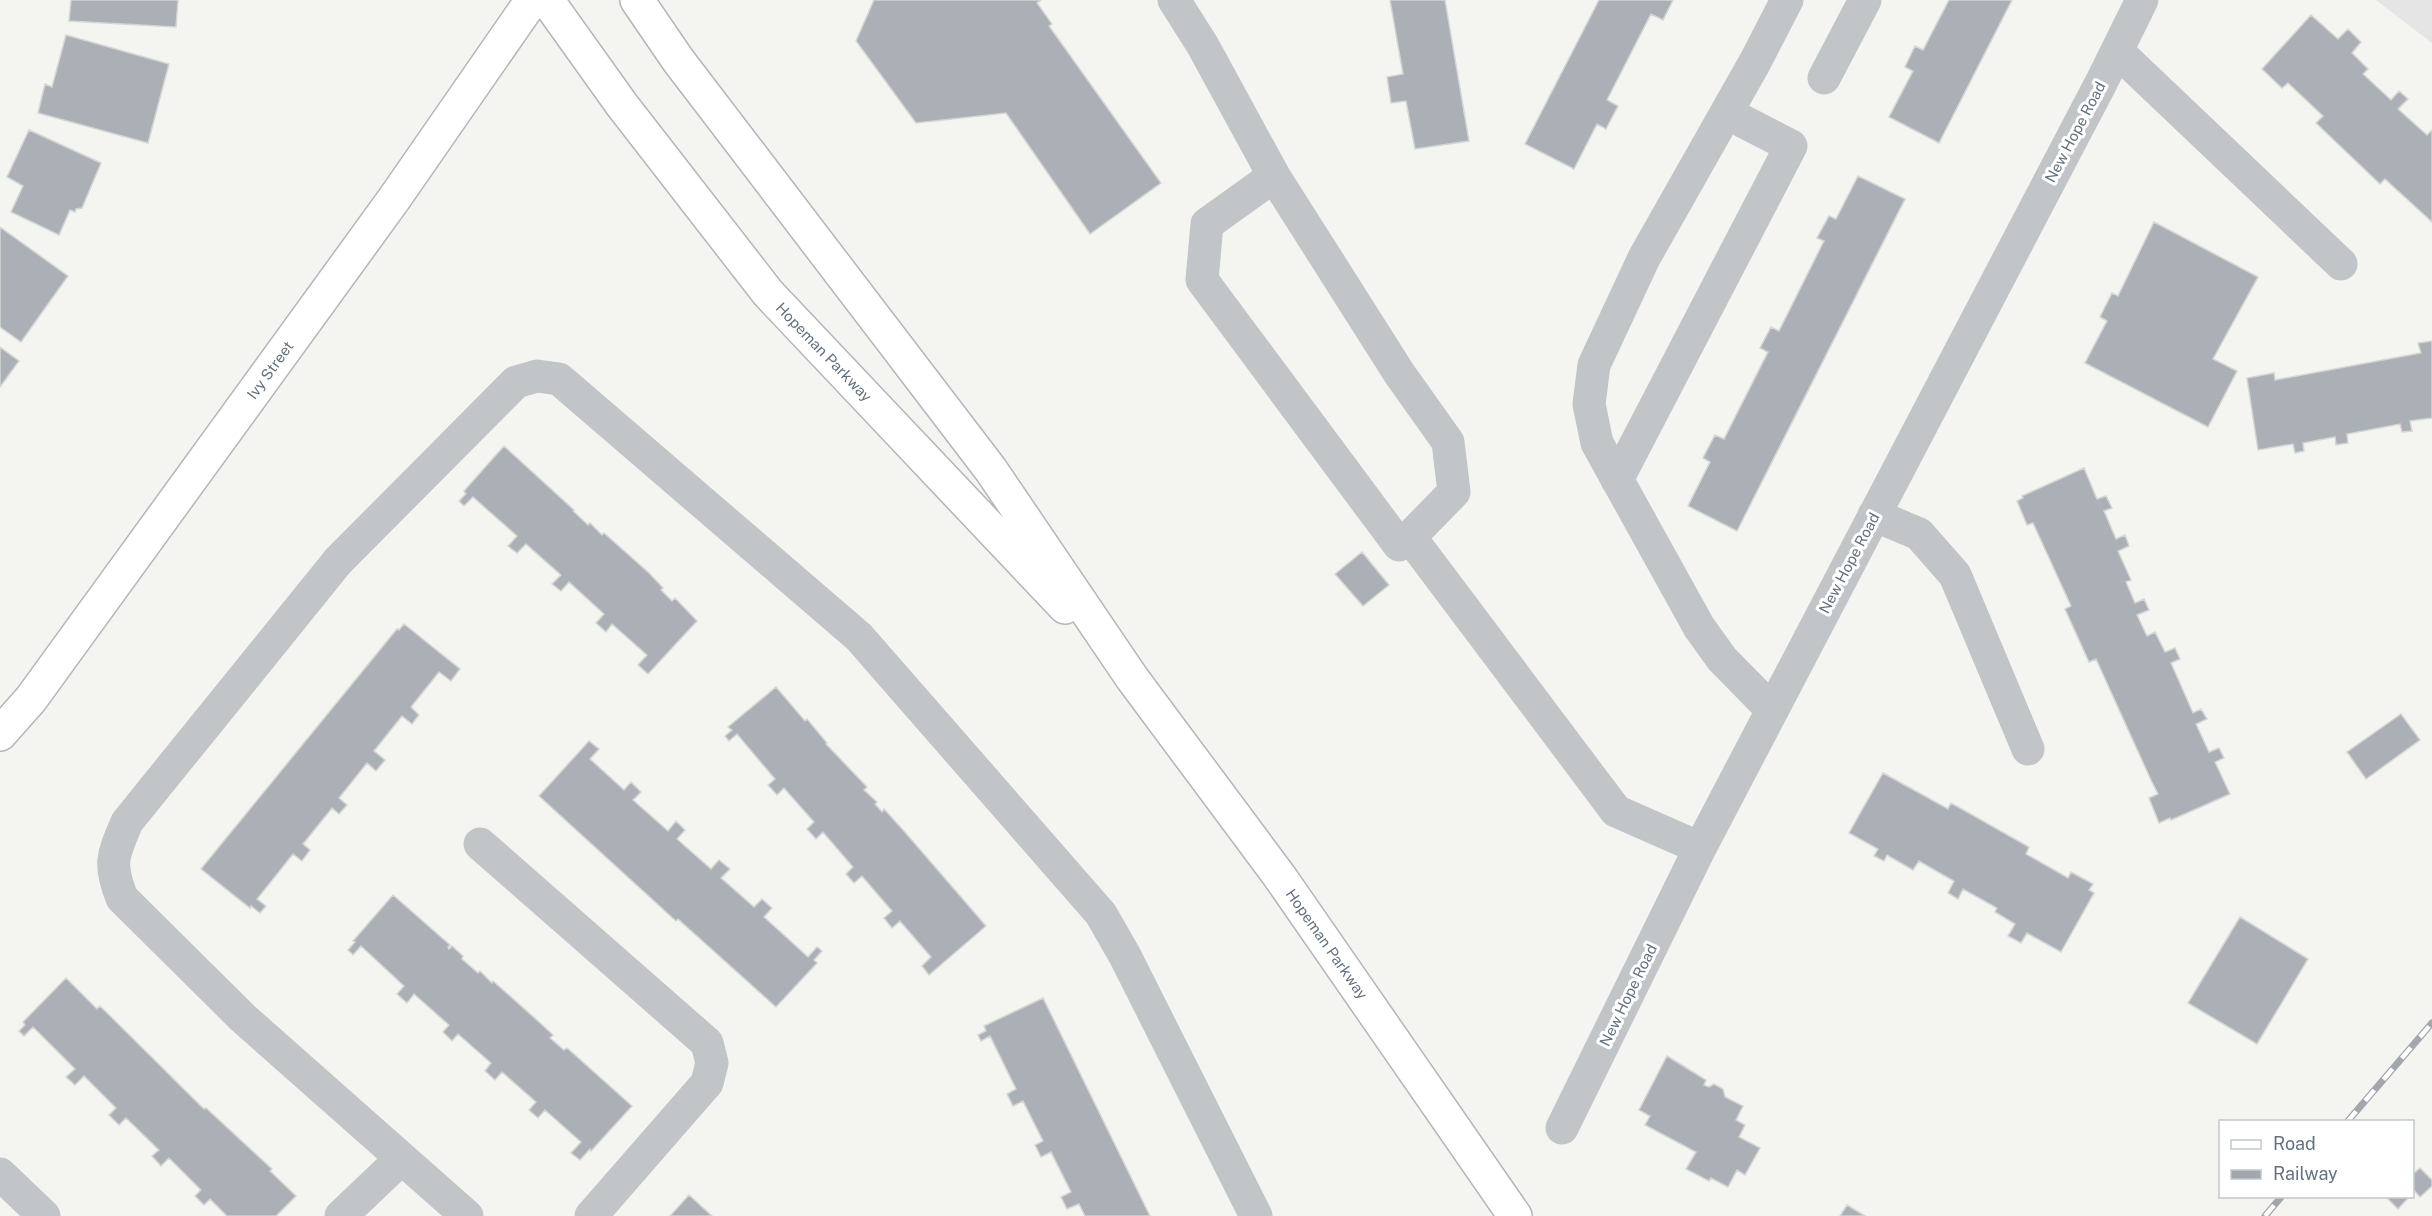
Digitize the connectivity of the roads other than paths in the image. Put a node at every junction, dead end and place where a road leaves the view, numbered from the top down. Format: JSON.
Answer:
{"nodes":[{"id":1,"x":532,"y":0,"type":"edge"},
{"id":2,"x":547,"y":0,"type":"edge"},
{"id":3,"x":637,"y":0,"type":"edge"},
{"id":4,"x":1174,"y":0,"type":"edge"},
{"id":5,"x":1787,"y":0,"type":"edge"},
{"id":6,"x":1865,"y":0,"type":"edge"},
{"id":7,"x":2142,"y":0,"type":"edge"},
{"id":8,"x":2117,"y":51,"type":"junction"},
{"id":9,"x":1824,"y":78,"type":"dead end"},
{"id":10,"x":1727,"y":113,"type":"junction"},
{"id":11,"x":1274,"y":176,"type":"junction"},
{"id":12,"x":2341,"y":264,"type":"dead end"},
{"id":13,"x":1617,"y":480,"type":"junction"},
{"id":14,"x":1874,"y":515,"type":"junction"},
{"id":15,"x":1410,"y":537,"type":"junction"},
{"id":16,"x":1132,"y":678,"type":"junction"},
{"id":17,"x":1772,"y":711,"type":"junction"},
{"id":18,"x":0,"y":734,"type":"edge"},
{"id":19,"x":2028,"y":749,"type":"dead end"},
{"id":20,"x":480,"y":844,"type":"dead end"},
{"id":21,"x":1700,"y":848,"type":"junction"},
{"id":22,"x":1562,"y":1128,"type":"dead end"},
{"id":23,"x":401,"y":1159,"type":"junction"},
{"id":24,"x":0,"y":1174,"type":"edge"},
{"id":25,"x":44,"y":1216,"type":"edge"},
{"id":26,"x":341,"y":1216,"type":"edge"},
{"id":27,"x":467,"y":1216,"type":"edge"},
{"id":28,"x":591,"y":1216,"type":"edge"},
{"id":29,"x":1256,"y":1216,"type":"edge"},
{"id":30,"x":1515,"y":1216,"type":"edge"}],
"edges":[{"from":1,"to":18,"type":"main road","name":"Ivy Street"},
{"from":2,"to":16,"type":"main road","name":"Hopeman Parkway"},
{"from":3,"to":16,"type":"main road","name":"Hopeman Parkway"},
{"from":4,"to":11,"type":"street"},
{"from":5,"to":10,"type":"street"},
{"from":6,"to":9,"type":"street"},
{"from":7,"to":8,"type":"street","name":"New Hope Road"},
{"from":8,"to":12,"type":"street"},
{"from":8,"to":14,"type":"street","name":"New Hope Road"},
{"from":10,"to":13,"type":"street"},
{"from":10,"to":13,"type":"street"},
{"from":11,"to":15,"type":"street"},
{"from":11,"to":15,"type":"street"},
{"from":13,"to":17,"type":"street"},
{"from":14,"to":17,"type":"street","name":"New Hope Road"},
{"from":14,"to":19,"type":"street"},
{"from":15,"to":21,"type":"street"},
{"from":16,"to":30,"type":"main road","name":"Hopeman Parkway"},
{"from":17,"to":21,"type":"street","name":"New Hope Road"},
{"from":20,"to":28,"type":"street"},
{"from":21,"to":22,"type":"street","name":"New Hope Road"},
{"from":23,"to":26,"type":"street"},
{"from":23,"to":27,"type":"street"},
{"from":23,"to":29,"type":"street"},
{"from":24,"to":25,"type":"street"}]}
